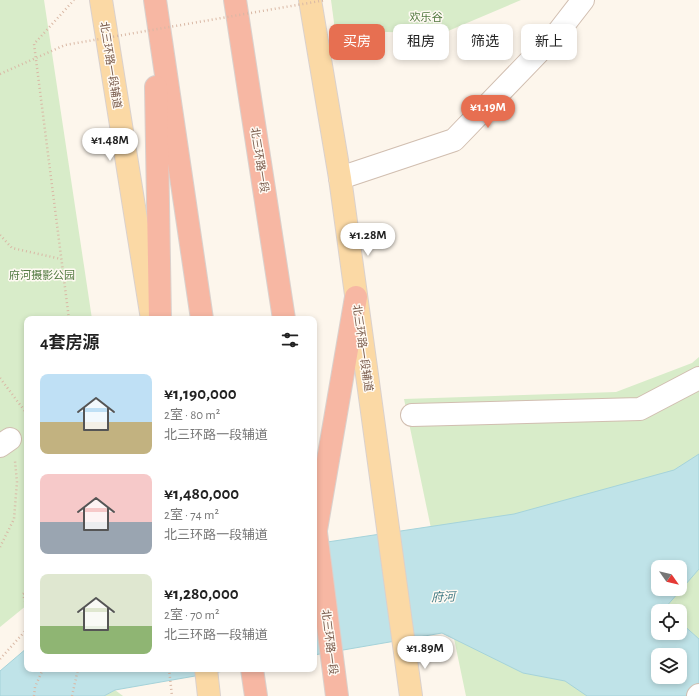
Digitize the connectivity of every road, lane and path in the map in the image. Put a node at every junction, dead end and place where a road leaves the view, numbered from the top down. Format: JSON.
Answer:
{"nodes":[{"id":1,"x":74,"y":0,"type":"edge"},
{"id":2,"x":101,"y":0,"type":"edge"},
{"id":3,"x":155,"y":0,"type":"edge"},
{"id":4,"x":235,"y":0,"type":"edge"},
{"id":5,"x":310,"y":0,"type":"edge"},
{"id":6,"x":326,"y":0,"type":"edge"},
{"id":7,"x":583,"y":0,"type":"edge"},
{"id":8,"x":0,"y":74,"type":"edge"},
{"id":9,"x":340,"y":178,"type":"junction"},
{"id":10,"x":0,"y":235,"type":"edge"},
{"id":11,"x":61,"y":259,"type":"junction"},
{"id":12,"x":356,"y":297,"type":"junction"},
{"id":13,"x":69,"y":316,"type":"edge"},
{"id":14,"x":152,"y":316,"type":"edge"},
{"id":15,"x":160,"y":316,"type":"edge"},
{"id":16,"x":202,"y":316,"type":"edge"},
{"id":17,"x":284,"y":316,"type":"edge"},
{"id":18,"x":0,"y":378,"type":"edge"},
{"id":19,"x":699,"y":378,"type":"edge"},
{"id":20,"x":24,"y":410,"type":"edge"},
{"id":21,"x":412,"y":415,"type":"dead end"},
{"id":22,"x":5,"y":443,"type":"edge"},
{"id":23,"x":317,"y":512,"type":"edge"},
{"id":24,"x":317,"y":539,"type":"edge"},
{"id":25,"x":0,"y":547,"type":"edge"},
{"id":26,"x":24,"y":632,"type":"edge"},
{"id":27,"x":0,"y":660,"type":"edge"},
{"id":28,"x":332,"y":663,"type":"junction"},
{"id":29,"x":42,"y":672,"type":"edge"},
{"id":30,"x":77,"y":672,"type":"edge"},
{"id":31,"x":169,"y":672,"type":"edge"},
{"id":32,"x":34,"y":696,"type":"edge"},
{"id":33,"x":72,"y":696,"type":"edge"},
{"id":34,"x":172,"y":696,"type":"edge"},
{"id":35,"x":337,"y":696,"type":"edge"},
{"id":36,"x":342,"y":696,"type":"edge"},
{"id":37,"x":411,"y":696,"type":"edge"}],
"edges":[{"from":1,"to":11,"type":"path"},
{"from":2,"to":14,"type":"main road","name":"北三环路一段辅道"},
{"from":3,"to":15,"type":"highway"},
{"from":3,"to":16,"type":"highway"},
{"from":4,"to":17,"type":"highway","name":"北三环路一段"},
{"from":5,"to":9,"type":"main road","name":"北三环路一段辅道"},
{"from":6,"to":8,"type":"path","bridge":true},
{"from":7,"to":9,"type":"street"},
{"from":9,"to":12,"type":"main road","name":"北三环路一段辅道"},
{"from":10,"to":11,"type":"path"},
{"from":11,"to":13,"type":"path"},
{"from":12,"to":23,"type":"highway","name":"北三环路一段"},
{"from":12,"to":37,"type":"main road","name":"北三环路一段辅道"},
{"from":18,"to":20,"type":"path"},
{"from":19,"to":21,"type":"street"},
{"from":22,"to":25,"type":"path"},
{"from":24,"to":28,"type":"highway","name":"北三环路一段"},
{"from":26,"to":27,"type":"path"},
{"from":28,"to":35,"type":"highway","name":"北三环路一段"},
{"from":28,"to":36,"type":"highway"},
{"from":29,"to":32,"type":"path"},
{"from":30,"to":33,"type":"path"},
{"from":31,"to":34,"type":"path"}]}
